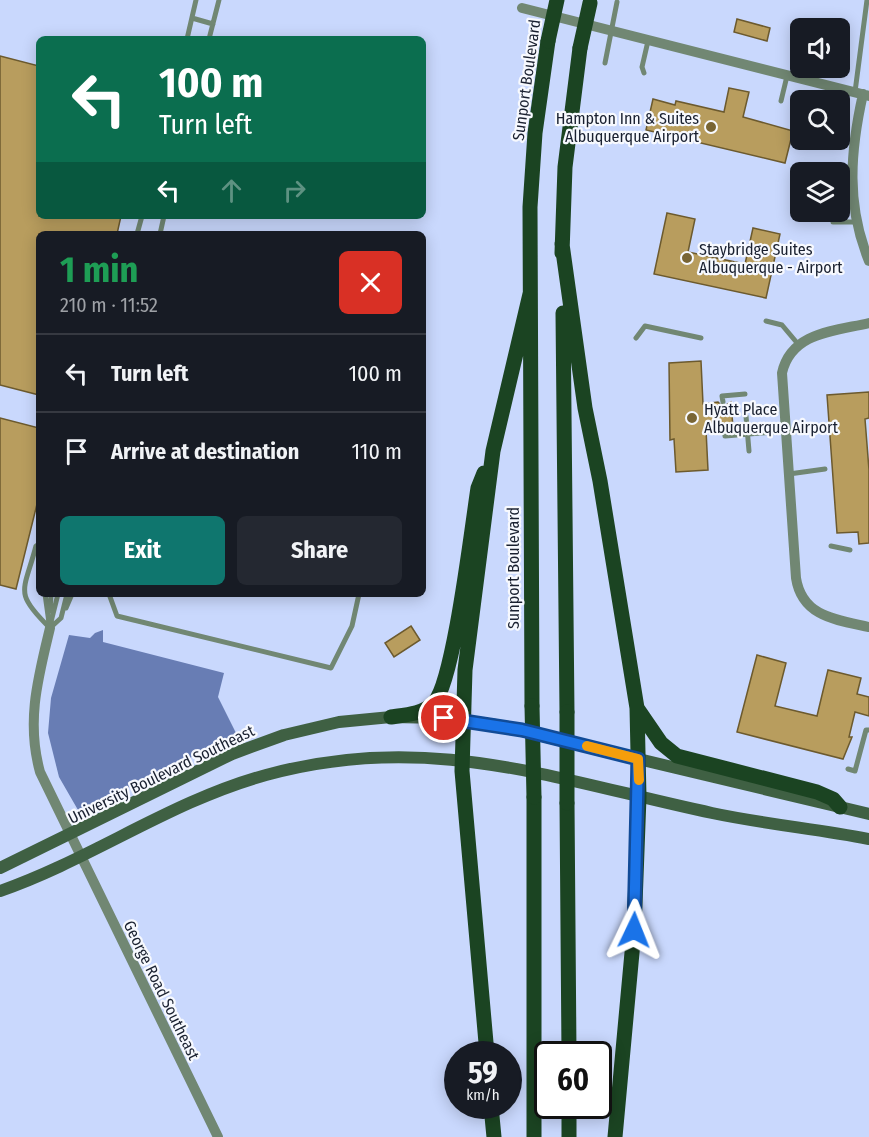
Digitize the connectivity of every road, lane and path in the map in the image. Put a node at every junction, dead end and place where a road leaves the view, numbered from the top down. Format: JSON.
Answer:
{"nodes":[{"id":1,"x":196,"y":0,"type":"edge"},
{"id":2,"x":219,"y":0,"type":"edge"},
{"id":3,"x":557,"y":0,"type":"edge"},
{"id":4,"x":867,"y":0,"type":"edge"},
{"id":5,"x":590,"y":2,"type":"edge"},
{"id":6,"x":617,"y":2,"type":"dead end"},
{"id":7,"x":522,"y":8,"type":"dead end"},
{"id":8,"x":192,"y":18,"type":"junction"},
{"id":9,"x":213,"y":24,"type":"junction"},
{"id":10,"x":612,"y":30,"type":"junction"},
{"id":11,"x":187,"y":36,"type":"edge"},
{"id":12,"x":210,"y":36,"type":"edge"},
{"id":13,"x":648,"y":39,"type":"junction"},
{"id":14,"x":605,"y":63,"type":"dead end"},
{"id":15,"x":644,"y":73,"type":"dead end"},
{"id":16,"x":788,"y":74,"type":"junction"},
{"id":17,"x":862,"y":94,"type":"edge"},
{"id":18,"x":781,"y":101,"type":"dead end"},
{"id":19,"x":848,"y":162,"type":"edge"},
{"id":20,"x":850,"y":199,"type":"edge"},
{"id":21,"x":850,"y":222,"type":"edge"},
{"id":22,"x":856,"y":222,"type":"junction"},
{"id":23,"x":562,"y":244,"type":"junction"},
{"id":24,"x":869,"y":261,"type":"edge"},
{"id":25,"x":530,"y":294,"type":"junction"},
{"id":26,"x":766,"y":321,"type":"dead end"},
{"id":27,"x":869,"y":323,"type":"edge"},
{"id":28,"x":636,"y":338,"type":"dead end"},
{"id":29,"x":701,"y":338,"type":"dead end"},
{"id":30,"x":798,"y":344,"type":"junction"},
{"id":31,"x":745,"y":394,"type":"dead end"},
{"id":32,"x":723,"y":402,"type":"dead end"},
{"id":33,"x":747,"y":416,"type":"dead end"},
{"id":34,"x":725,"y":429,"type":"dead end"},
{"id":35,"x":786,"y":431,"type":"junction"},
{"id":36,"x":748,"y":434,"type":"junction"},
{"id":37,"x":493,"y":451,"type":"junction"},
{"id":38,"x":749,"y":451,"type":"dead end"},
{"id":39,"x":825,"y":469,"type":"dead end"},
{"id":40,"x":789,"y":474,"type":"junction"},
{"id":41,"x":36,"y":546,"type":"edge"},
{"id":42,"x":831,"y":546,"type":"dead end"},
{"id":43,"x":850,"y":550,"type":"dead end"},
{"id":44,"x":45,"y":597,"type":"edge"},
{"id":45,"x":51,"y":597,"type":"edge"},
{"id":46,"x":56,"y":597,"type":"edge"},
{"id":47,"x":66,"y":597,"type":"edge"},
{"id":48,"x":71,"y":597,"type":"edge"},
{"id":49,"x":111,"y":597,"type":"edge"},
{"id":50,"x":358,"y":597,"type":"edge"},
{"id":51,"x":61,"y":618,"type":"junction"},
{"id":52,"x":869,"y":627,"type":"edge"},
{"id":53,"x":50,"y":628,"type":"junction"},
{"id":54,"x":637,"y":708,"type":"junction"},
{"id":55,"x":391,"y":717,"type":"junction"},
{"id":56,"x":464,"y":720,"type":"junction"},
{"id":57,"x":869,"y":730,"type":"edge"},
{"id":58,"x":462,"y":759,"type":"junction"},
{"id":59,"x":638,"y":759,"type":"junction"},
{"id":60,"x":848,"y":769,"type":"dead end"},
{"id":61,"x":639,"y":796,"type":"junction"},
{"id":62,"x":840,"y":807,"type":"junction"},
{"id":63,"x":869,"y":814,"type":"edge"},
{"id":64,"x":69,"y":836,"type":"junction"},
{"id":65,"x":868,"y":836,"type":"edge"},
{"id":66,"x":79,"y":856,"type":"junction"},
{"id":67,"x":0,"y":868,"type":"edge"},
{"id":68,"x":0,"y":891,"type":"edge"},
{"id":69,"x":486,"y":1041,"type":"edge"},
{"id":70,"x":569,"y":1041,"type":"edge"},
{"id":71,"x":492,"y":1119,"type":"edge"},
{"id":72,"x":569,"y":1119,"type":"edge"},
{"id":73,"x":218,"y":1137,"type":"edge"},
{"id":74,"x":494,"y":1137,"type":"edge"},
{"id":75,"x":534,"y":1137,"type":"edge"},
{"id":76,"x":569,"y":1137,"type":"edge"},
{"id":77,"x":615,"y":1137,"type":"edge"}],
"edges":[{"from":1,"to":8,"type":"lane"},
{"from":2,"to":9,"type":"lane"},
{"from":3,"to":25,"type":"main road","name":"Sunport Boulevard","bridge":true},
{"from":4,"to":17,"type":"lane"},
{"from":5,"to":23,"type":"main road","bridge":true},
{"from":6,"to":10,"type":"lane"},
{"from":7,"to":10,"type":"street"},
{"from":8,"to":9,"type":"lane"},
{"from":8,"to":11,"type":"lane"},
{"from":9,"to":12,"type":"lane"},
{"from":10,"to":13,"type":"street"},
{"from":10,"to":14,"type":"lane"},
{"from":13,"to":15,"type":"lane"},
{"from":13,"to":16,"type":"street"},
{"from":16,"to":17,"type":"street"},
{"from":16,"to":18,"type":"lane"},
{"from":17,"to":19,"type":"street"},
{"from":20,"to":22,"type":"street"},
{"from":21,"to":22,"type":"lane"},
{"from":22,"to":24,"type":"street"},
{"from":23,"to":54,"type":"main road"},
{"from":23,"to":70,"type":"main road","bridge":true},
{"from":25,"to":37,"type":"main road"},
{"from":25,"to":75,"type":"main road","name":"Sunport Boulevard","bridge":true},
{"from":26,"to":30,"type":"lane"},
{"from":27,"to":30,"type":"street"},
{"from":28,"to":29,"type":"lane"},
{"from":30,"to":35,"type":"street"},
{"from":31,"to":32,"type":"lane"},
{"from":33,"to":36,"type":"lane"},
{"from":34,"to":36,"type":"lane"},
{"from":35,"to":36,"type":"lane"},
{"from":35,"to":40,"type":"street"},
{"from":36,"to":38,"type":"lane"},
{"from":37,"to":55,"type":"main road"},
{"from":37,"to":56,"type":"main road"},
{"from":39,"to":40,"type":"lane"},
{"from":40,"to":52,"type":"street"},
{"from":41,"to":53,"type":"lane"},
{"from":42,"to":43,"type":"lane"},
{"from":44,"to":53,"type":"lane"},
{"from":45,"to":53,"type":"lane"},
{"from":46,"to":53,"type":"lane"},
{"from":47,"to":51,"type":"lane"},
{"from":48,"to":51,"type":"lane"},
{"from":49,"to":50,"type":"lane"},
{"from":51,"to":53,"type":"lane"},
{"from":53,"to":64,"type":"street","name":"George Road Southeast"},
{"from":54,"to":59,"type":"main road"},
{"from":54,"to":62,"type":"main road"},
{"from":55,"to":56,"type":"main road","name":"University Boulevard Southeast"},
{"from":55,"to":64,"type":"main road","name":"University Boulevard Southeast"},
{"from":56,"to":58,"type":"main road"},
{"from":56,"to":59,"type":"main road","name":"University Boulevard Southeast"},
{"from":57,"to":60,"type":"lane"},
{"from":58,"to":61,"type":"main road"},
{"from":58,"to":66,"type":"main road"},
{"from":58,"to":69,"type":"main road"},
{"from":59,"to":61,"type":"main road"},
{"from":59,"to":62,"type":"main road","name":"University Boulevard Southeast"},
{"from":61,"to":65,"type":"main road"},
{"from":61,"to":77,"type":"main road"},
{"from":62,"to":63,"type":"main road","name":"University Boulevard Southeast"},
{"from":64,"to":66,"type":"street","name":"George Road Southeast"},
{"from":64,"to":67,"type":"main road","name":"University Boulevard Southeast"},
{"from":66,"to":68,"type":"main road"},
{"from":66,"to":73,"type":"street","name":"George Road Southeast"},
{"from":71,"to":74,"type":"main road"},
{"from":72,"to":76,"type":"main road"}]}
